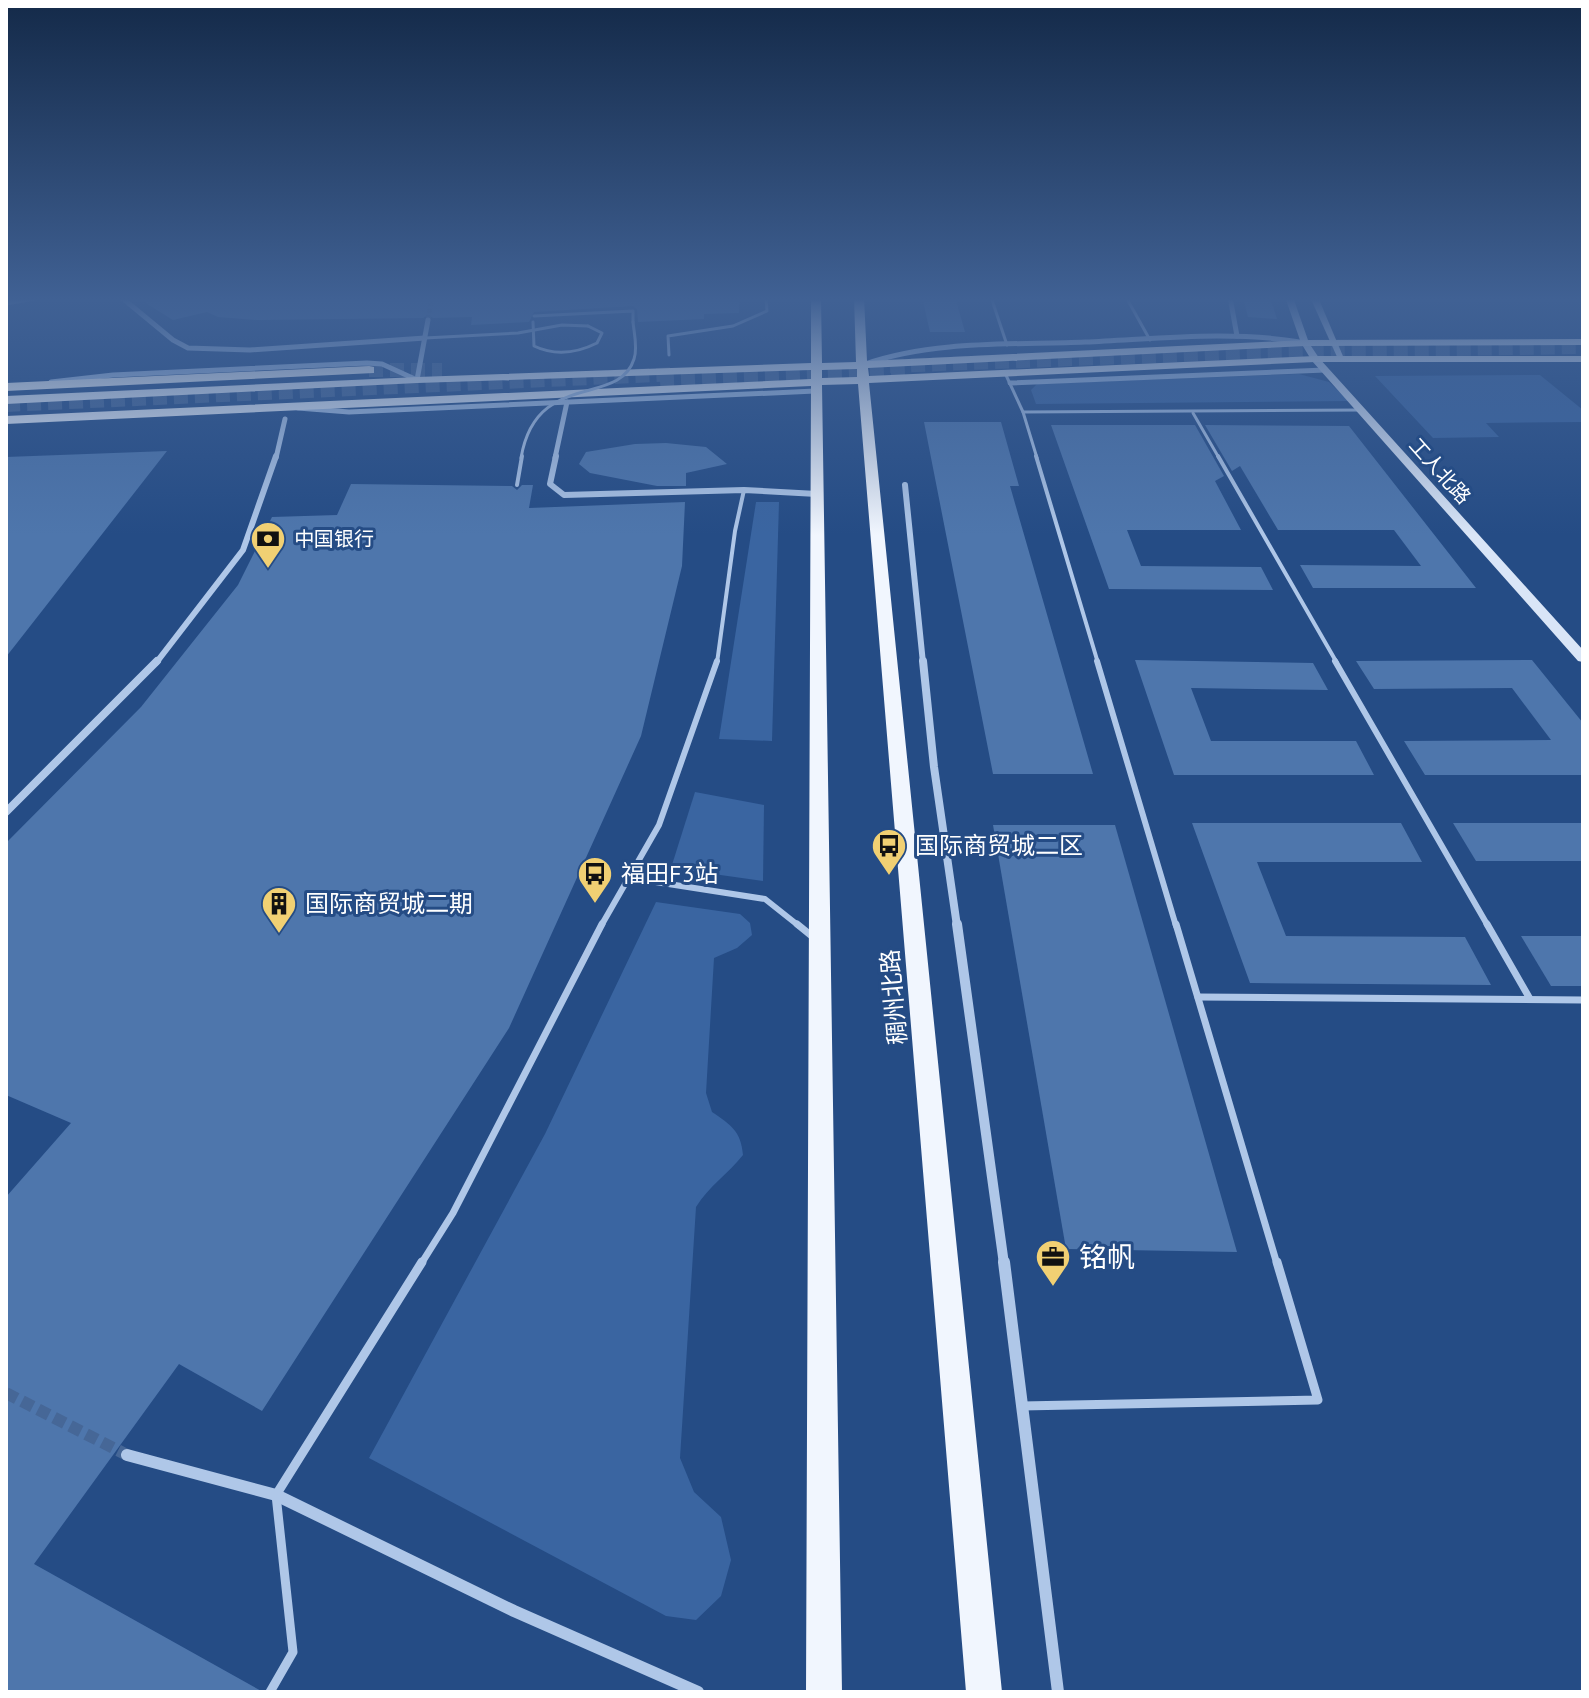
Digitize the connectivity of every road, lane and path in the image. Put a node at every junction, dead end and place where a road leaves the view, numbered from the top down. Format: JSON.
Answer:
{"nodes":[{"id":1,"x":104,"y":376,"type":"edge"},
{"id":2,"x":242,"y":376,"type":"edge"},
{"id":3,"x":409,"y":376,"type":"edge"},
{"id":4,"x":418,"y":376,"type":"edge"},
{"id":5,"x":618,"y":376,"type":"edge"},
{"id":6,"x":834,"y":376,"type":"edge"},
{"id":7,"x":862,"y":376,"type":"edge"},
{"id":8,"x":965,"y":376,"type":"edge"},
{"id":9,"x":1036,"y":376,"type":"edge"},
{"id":10,"x":1078,"y":376,"type":"edge"},
{"id":11,"x":1331,"y":376,"type":"edge"},
{"id":12,"x":1008,"y":378,"type":"junction"},
{"id":13,"x":815,"y":379,"type":"junction"},
{"id":14,"x":417,"y":380,"type":"junction"},
{"id":15,"x":6,"y":387,"type":"edge"},
{"id":16,"x":22,"y":387,"type":"junction"},
{"id":17,"x":6,"y":400,"type":"edge"},
{"id":18,"x":567,"y":402,"type":"junction"},
{"id":19,"x":1362,"y":410,"type":"junction"},
{"id":20,"x":285,"y":412,"type":"junction"},
{"id":21,"x":1023,"y":412,"type":"junction"},
{"id":22,"x":1193,"y":413,"type":"junction"},
{"id":23,"x":6,"y":420,"type":"edge"},
{"id":24,"x":517,"y":485,"type":"dead end"},
{"id":25,"x":905,"y":485,"type":"dead end"},
{"id":26,"x":744,"y":490,"type":"junction"},
{"id":27,"x":817,"y":494,"type":"junction"},
{"id":28,"x":1583,"y":658,"type":"edge"},
{"id":29,"x":6,"y":812,"type":"edge"},
{"id":30,"x":630,"y":878,"type":"junction"},
{"id":31,"x":819,"y":941,"type":"junction"},
{"id":32,"x":1198,"y":997,"type":"junction"},
{"id":33,"x":1530,"y":999,"type":"junction"},
{"id":34,"x":1583,"y":1000,"type":"edge"},
{"id":35,"x":1022,"y":1406,"type":"junction"},
{"id":36,"x":127,"y":1455,"type":"tunnel mouth"},
{"id":37,"x":276,"y":1495,"type":"junction"},
{"id":38,"x":270,"y":1692,"type":"edge"},
{"id":39,"x":698,"y":1692,"type":"edge"},
{"id":40,"x":824,"y":1692,"type":"edge"},
{"id":41,"x":984,"y":1692,"type":"edge"},
{"id":42,"x":1058,"y":1692,"type":"edge"}],
"edges":[{"from":1,"to":16,"type":"street"},
{"from":2,"to":16,"type":"highway"},
{"from":3,"to":14,"type":"street"},
{"from":4,"to":14,"type":"street"},
{"from":5,"to":24,"type":"lane","bridge":true},
{"from":6,"to":13,"type":"main road"},
{"from":7,"to":41,"type":"main road","name":"稠州北路"},
{"from":8,"to":12,"type":"main road"},
{"from":9,"to":12,"type":"main road"},
{"from":10,"to":12,"type":"street"},
{"from":11,"to":19,"type":"street","name":"工人北路"},
{"from":12,"to":21,"type":"lane"},
{"from":13,"to":14,"type":"main road"},
{"from":13,"to":18,"type":"street"},
{"from":13,"to":20,"type":"main road"},
{"from":13,"to":27,"type":"main road"},
{"from":14,"to":17,"type":"main road"},
{"from":15,"to":16,"type":"highway"},
{"from":18,"to":20,"type":"street"},
{"from":18,"to":26,"type":"street"},
{"from":19,"to":22,"type":"lane"},
{"from":19,"to":28,"type":"street","name":"工人北路"},
{"from":20,"to":23,"type":"main road"},
{"from":20,"to":29,"type":"street"},
{"from":21,"to":22,"type":"lane"},
{"from":21,"to":32,"type":"lane"},
{"from":22,"to":33,"type":"lane"},
{"from":25,"to":35,"type":"street"},
{"from":26,"to":27,"type":"street"},
{"from":26,"to":30,"type":"lane"},
{"from":27,"to":31,"type":"main road"},
{"from":30,"to":31,"type":"lane"},
{"from":30,"to":37,"type":"lane"},
{"from":31,"to":40,"type":"main road"},
{"from":32,"to":33,"type":"lane"},
{"from":32,"to":35,"type":"lane"},
{"from":33,"to":34,"type":"lane"},
{"from":35,"to":42,"type":"street"},
{"from":36,"to":37,"type":"street"},
{"from":37,"to":38,"type":"lane"},
{"from":37,"to":39,"type":"street"}]}
